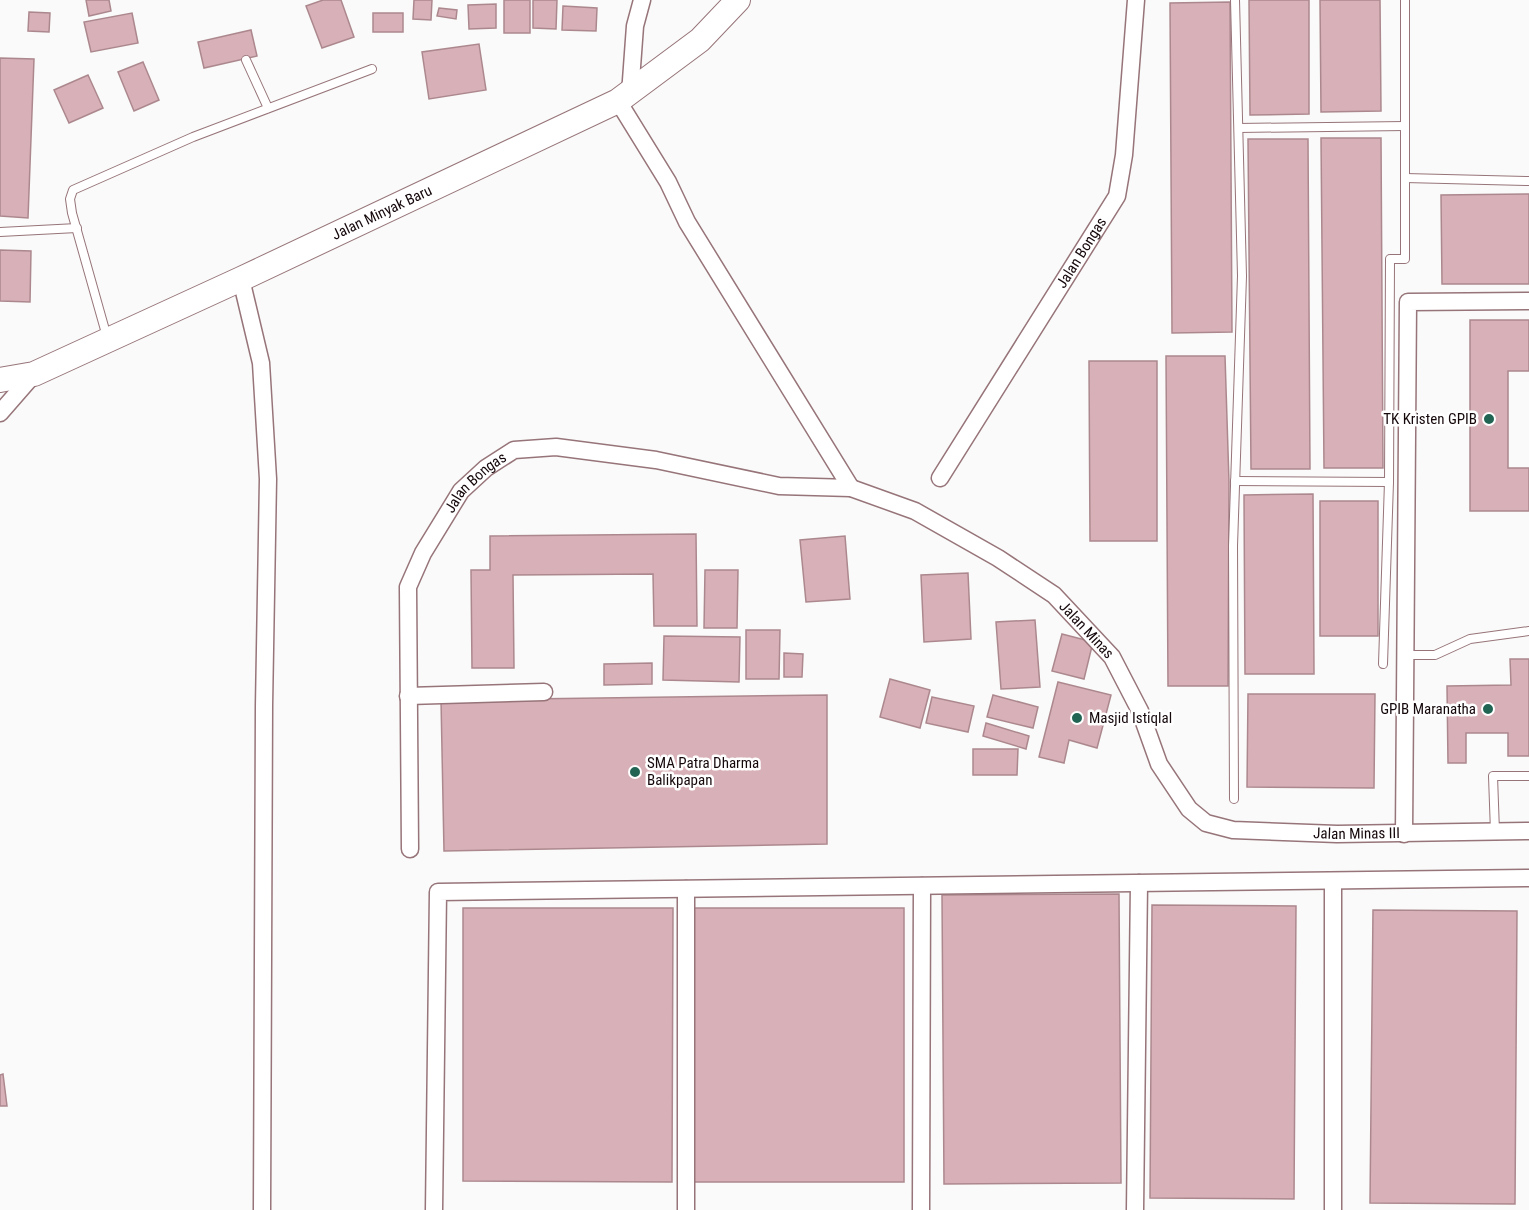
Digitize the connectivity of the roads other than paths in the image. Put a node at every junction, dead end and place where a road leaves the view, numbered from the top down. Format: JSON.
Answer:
{"nodes":[{"id":1,"x":630,"y":0,"type":"edge"},
{"id":2,"x":642,"y":0,"type":"edge"},
{"id":3,"x":738,"y":0,"type":"edge"},
{"id":4,"x":1136,"y":0,"type":"edge"},
{"id":5,"x":1235,"y":0,"type":"edge"},
{"id":6,"x":1405,"y":0,"type":"edge"},
{"id":7,"x":635,"y":26,"type":"junction"},
{"id":8,"x":246,"y":60,"type":"dead end"},
{"id":9,"x":372,"y":69,"type":"dead end"},
{"id":10,"x":624,"y":97,"type":"junction"},
{"id":11,"x":268,"y":108,"type":"junction"},
{"id":12,"x":1405,"y":126,"type":"junction"},
{"id":13,"x":1239,"y":128,"type":"junction"},
{"id":14,"x":1405,"y":178,"type":"junction"},
{"id":15,"x":1529,"y":181,"type":"edge"},
{"id":16,"x":77,"y":228,"type":"junction"},
{"id":17,"x":0,"y":232,"type":"edge"},
{"id":18,"x":242,"y":279,"type":"junction"},
{"id":19,"x":1529,"y":302,"type":"edge"},
{"id":20,"x":108,"y":340,"type":"junction"},
{"id":21,"x":34,"y":374,"type":"junction"},
{"id":22,"x":0,"y":380,"type":"edge"},
{"id":23,"x":0,"y":413,"type":"edge"},
{"id":24,"x":940,"y":478,"type":"dead end"},
{"id":25,"x":1235,"y":481,"type":"junction"},
{"id":26,"x":1389,"y":482,"type":"junction"},
{"id":27,"x":851,"y":488,"type":"junction"},
{"id":28,"x":915,"y":511,"type":"joint"},
{"id":29,"x":1529,"y":631,"type":"edge"},
{"id":30,"x":1403,"y":655,"type":"junction"},
{"id":31,"x":1383,"y":664,"type":"dead end"},
{"id":32,"x":544,"y":692,"type":"dead end"},
{"id":33,"x":408,"y":696,"type":"junction"},
{"id":34,"x":1529,"y":776,"type":"edge"},
{"id":35,"x":1234,"y":799,"type":"dead end"},
{"id":36,"x":1189,"y":809,"type":"joint"},
{"id":37,"x":1529,"y":831,"type":"edge"},
{"id":38,"x":1495,"y":832,"type":"junction"},
{"id":39,"x":1404,"y":834,"type":"junction"},
{"id":40,"x":410,"y":849,"type":"dead end"},
{"id":41,"x":1529,"y":878,"type":"edge"},
{"id":42,"x":1333,"y":881,"type":"junction"},
{"id":43,"x":1139,"y":883,"type":"junction"},
{"id":44,"x":922,"y":886,"type":"junction"},
{"id":45,"x":686,"y":889,"type":"junction"},
{"id":46,"x":262,"y":1210,"type":"edge"},
{"id":47,"x":434,"y":1210,"type":"edge"},
{"id":48,"x":686,"y":1210,"type":"edge"},
{"id":49,"x":921,"y":1210,"type":"edge"},
{"id":50,"x":1136,"y":1210,"type":"edge"},
{"id":51,"x":1333,"y":1210,"type":"edge"}],
"edges":[{"from":1,"to":7,"type":"street"},
{"from":2,"to":7,"type":"street"},
{"from":3,"to":10,"type":"main road","name":"Jalan Minyak Baru"},
{"from":4,"to":24,"type":"street","name":"Jalan Bongas"},
{"from":5,"to":13,"type":"lane"},
{"from":6,"to":12,"type":"lane"},
{"from":7,"to":10,"type":"street"},
{"from":8,"to":11,"type":"lane"},
{"from":9,"to":11,"type":"lane"},
{"from":10,"to":18,"type":"main road","name":"Jalan Minyak Baru"},
{"from":10,"to":27,"type":"street"},
{"from":11,"to":16,"type":"lane"},
{"from":12,"to":13,"type":"lane"},
{"from":12,"to":14,"type":"lane"},
{"from":13,"to":25,"type":"lane"},
{"from":14,"to":15,"type":"lane"},
{"from":14,"to":26,"type":"lane"},
{"from":16,"to":17,"type":"lane"},
{"from":16,"to":20,"type":"lane"},
{"from":18,"to":20,"type":"main road","name":"Jalan Minyak Baru"},
{"from":18,"to":46,"type":"street"},
{"from":19,"to":30,"type":"street"},
{"from":20,"to":21,"type":"main road","name":"Jalan Minyak Baru"},
{"from":21,"to":22,"type":"main road","name":"Jalan Minyak Baru"},
{"from":21,"to":23,"type":"street"},
{"from":25,"to":26,"type":"lane"},
{"from":25,"to":35,"type":"lane"},
{"from":26,"to":31,"type":"lane"},
{"from":27,"to":28,"type":"street","name":"Jalan Bongas"},
{"from":27,"to":33,"type":"street","name":"Jalan Bongas"},
{"from":28,"to":36,"type":"street","name":"Jalan Minas"},
{"from":29,"to":30,"type":"lane"},
{"from":30,"to":39,"type":"street"},
{"from":32,"to":33,"type":"street"},
{"from":33,"to":40,"type":"street","name":"Jalan Bongas"},
{"from":34,"to":38,"type":"lane"},
{"from":36,"to":39,"type":"street","name":"Jalan Minas III"},
{"from":37,"to":38,"type":"street","name":"Jalan Minas III"},
{"from":38,"to":39,"type":"street","name":"Jalan Minas III"},
{"from":41,"to":42,"type":"street"},
{"from":42,"to":43,"type":"street"},
{"from":42,"to":51,"type":"street"},
{"from":43,"to":44,"type":"street"},
{"from":43,"to":50,"type":"street"},
{"from":44,"to":45,"type":"street"},
{"from":44,"to":49,"type":"street"},
{"from":45,"to":47,"type":"street"},
{"from":45,"to":48,"type":"street"}]}
